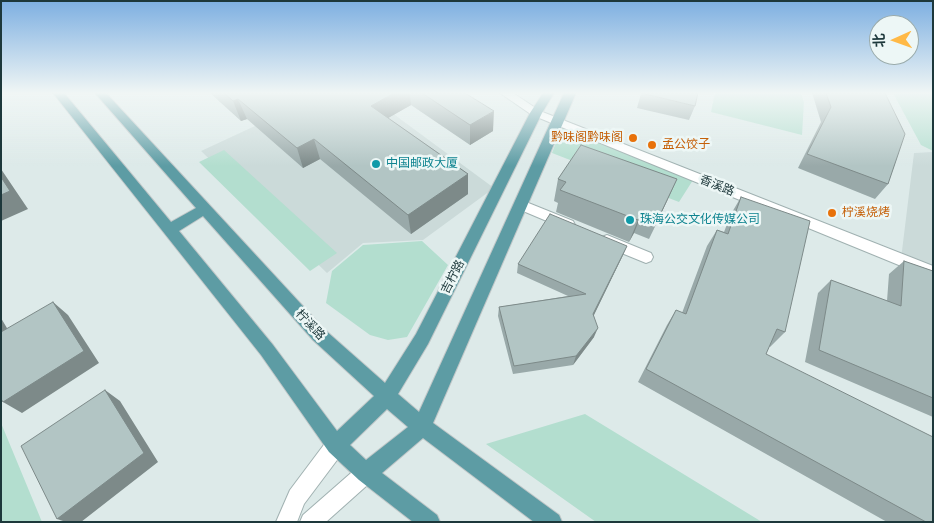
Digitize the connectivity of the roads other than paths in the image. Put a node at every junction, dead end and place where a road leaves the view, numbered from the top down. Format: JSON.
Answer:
{"nodes":[{"id":1,"x":78,"y":117,"type":"edge"},
{"id":2,"x":122,"y":117,"type":"edge"},
{"id":3,"x":534,"y":117,"type":"edge"},
{"id":4,"x":548,"y":117,"type":"edge"},
{"id":5,"x":560,"y":117,"type":"edge"},
{"id":6,"x":558,"y":121,"type":"junction"},
{"id":7,"x":521,"y":205,"type":"junction"},
{"id":8,"x":205,"y":210,"type":"junction"},
{"id":9,"x":170,"y":230,"type":"junction"},
{"id":10,"x":646,"y":257,"type":"dead end"},
{"id":11,"x":933,"y":273,"type":"edge"},
{"id":12,"x":386,"y":397,"type":"junction"},
{"id":13,"x":422,"y":427,"type":"junction"},
{"id":14,"x":336,"y":445,"type":"junction"},
{"id":15,"x":366,"y":472,"type":"junction"},
{"id":16,"x":286,"y":522,"type":"edge"},
{"id":17,"x":310,"y":522,"type":"edge"},
{"id":18,"x":430,"y":522,"type":"edge"},
{"id":19,"x":552,"y":522,"type":"edge"}],
"edges":[{"from":1,"to":9,"type":"main road"},
{"from":2,"to":8,"type":"main road","name":"柠溪路"},
{"from":3,"to":12,"type":"main road","name":"吉柠路"},
{"from":4,"to":6,"type":"street","name":"香溪路"},
{"from":5,"to":6,"type":"main road"},
{"from":6,"to":7,"type":"main road"},
{"from":6,"to":11,"type":"street","name":"香溪路"},
{"from":7,"to":10,"type":"street"},
{"from":7,"to":13,"type":"main road"},
{"from":8,"to":9,"type":"main road"},
{"from":8,"to":12,"type":"main road","name":"柠溪路"},
{"from":9,"to":14,"type":"main road"},
{"from":12,"to":13,"type":"main road","name":"柠溪路"},
{"from":12,"to":14,"type":"main road","name":"吉柠路"},
{"from":13,"to":15,"type":"main road"},
{"from":13,"to":19,"type":"main road","name":"柠溪路"},
{"from":14,"to":15,"type":"main road"},
{"from":14,"to":16,"type":"street"},
{"from":15,"to":17,"type":"street"},
{"from":15,"to":18,"type":"main road"}]}
